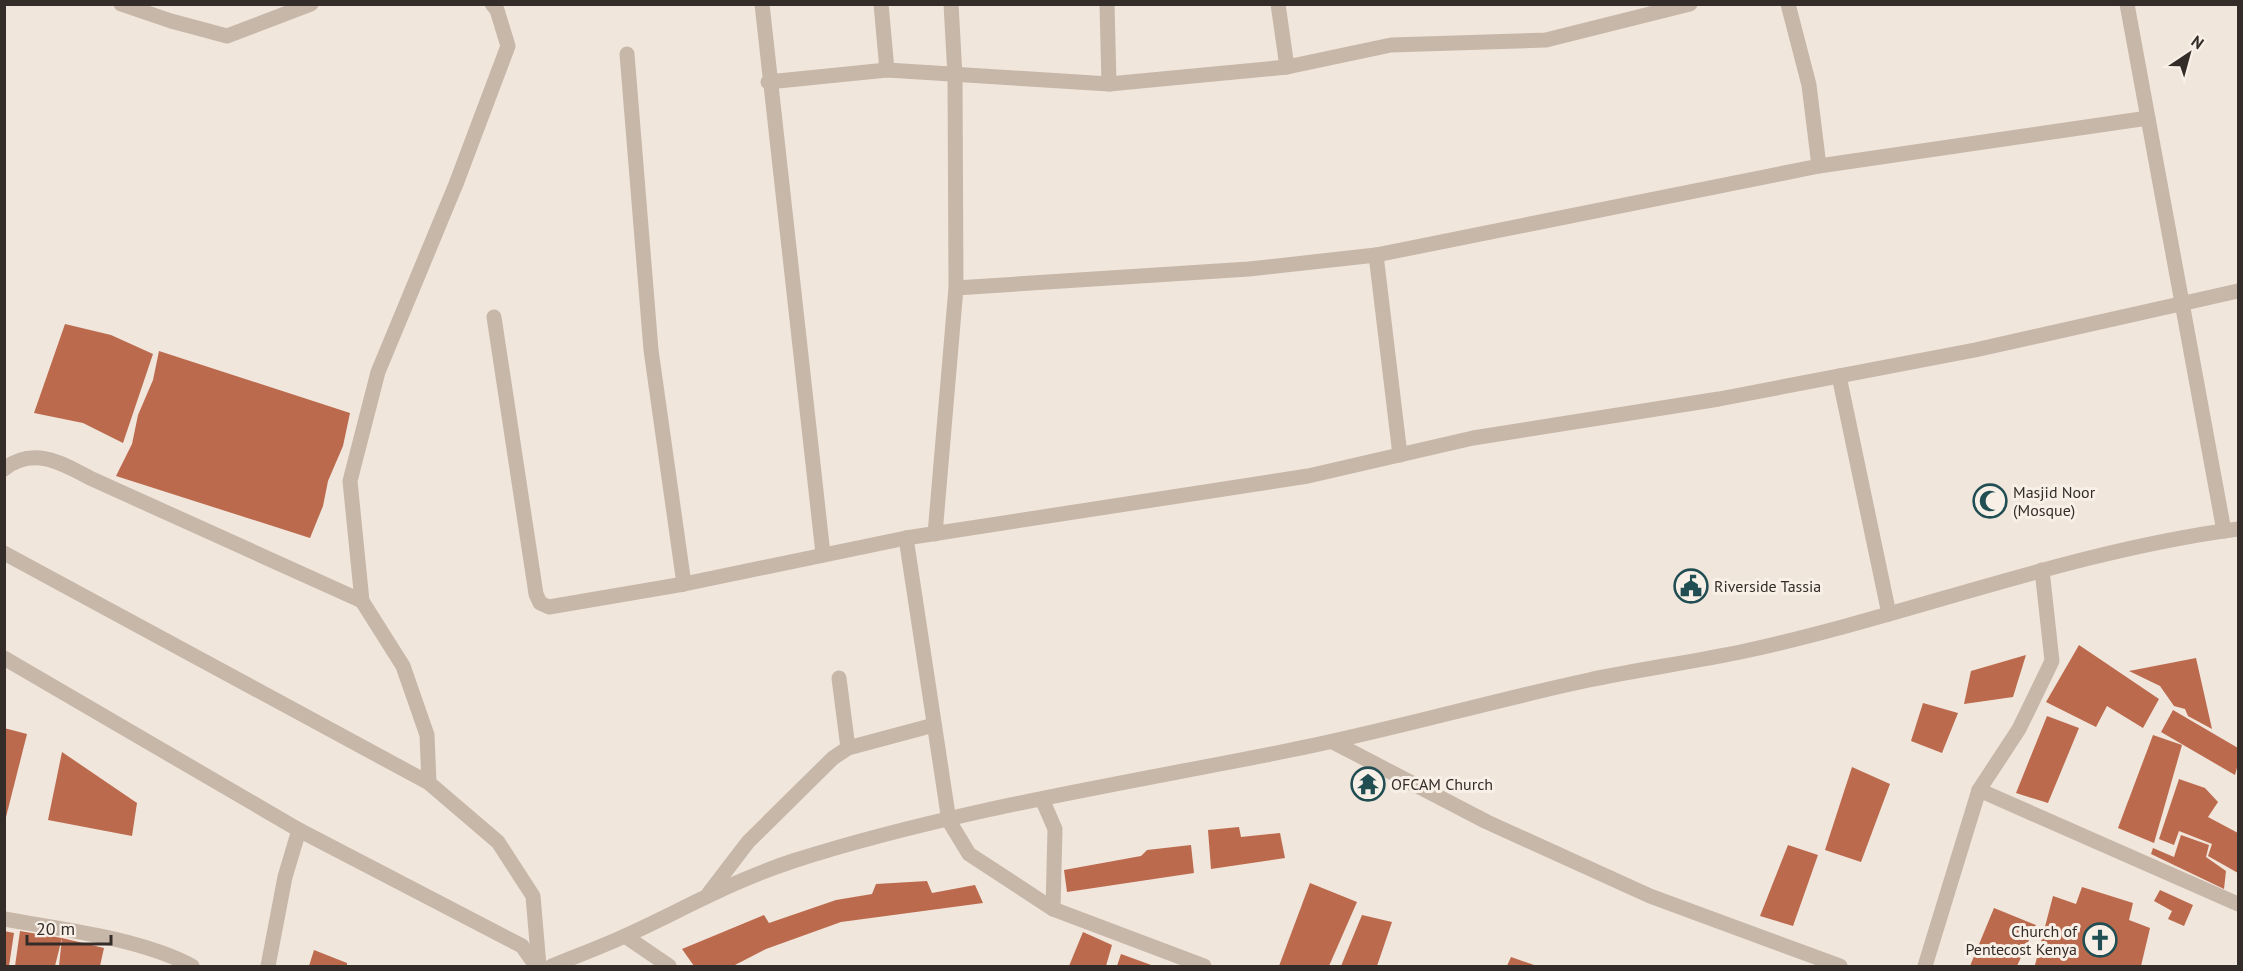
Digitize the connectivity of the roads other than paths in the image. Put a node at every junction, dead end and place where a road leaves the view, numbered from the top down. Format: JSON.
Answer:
{"nodes":[{"id":1,"x":121,"y":4,"type":"edge"},
{"id":2,"x":311,"y":4,"type":"edge"},
{"id":3,"x":492,"y":4,"type":"edge"},
{"id":4,"x":762,"y":4,"type":"edge"},
{"id":5,"x":881,"y":4,"type":"edge"},
{"id":6,"x":951,"y":4,"type":"edge"},
{"id":7,"x":1107,"y":4,"type":"edge"},
{"id":8,"x":1278,"y":4,"type":"edge"},
{"id":9,"x":1690,"y":4,"type":"edge"},
{"id":10,"x":1788,"y":4,"type":"edge"},
{"id":11,"x":2127,"y":4,"type":"edge"},
{"id":12,"x":627,"y":54,"type":"dead end"},
{"id":13,"x":1287,"y":67,"type":"junction"},
{"id":14,"x":887,"y":70,"type":"junction"},
{"id":15,"x":955,"y":76,"type":"junction"},
{"id":16,"x":768,"y":82,"type":"junction"},
{"id":17,"x":1109,"y":84,"type":"junction"},
{"id":18,"x":2148,"y":118,"type":"junction"},
{"id":19,"x":1819,"y":166,"type":"junction"},
{"id":20,"x":1376,"y":255,"type":"junction"},
{"id":21,"x":956,"y":288,"type":"junction"},
{"id":22,"x":2238,"y":291,"type":"edge"},
{"id":23,"x":2183,"y":305,"type":"junction"},
{"id":24,"x":494,"y":317,"type":"dead end"},
{"id":25,"x":1839,"y":376,"type":"junction"},
{"id":26,"x":1400,"y":455,"type":"junction"},
{"id":27,"x":4,"y":469,"type":"edge"},
{"id":28,"x":2231,"y":530,"type":"edge"},
{"id":29,"x":935,"y":534,"type":"junction"},
{"id":30,"x":906,"y":538,"type":"junction"},
{"id":31,"x":4,"y":553,"type":"edge"},
{"id":32,"x":823,"y":554,"type":"junction"},
{"id":33,"x":2042,"y":570,"type":"junction"},
{"id":34,"x":684,"y":584,"type":"junction"},
{"id":35,"x":362,"y":601,"type":"junction"},
{"id":36,"x":1889,"y":614,"type":"junction"},
{"id":37,"x":4,"y":658,"type":"edge"},
{"id":38,"x":839,"y":678,"type":"dead end"},
{"id":39,"x":934,"y":725,"type":"junction"},
{"id":40,"x":1333,"y":742,"type":"junction"},
{"id":41,"x":848,"y":748,"type":"junction"},
{"id":42,"x":429,"y":783,"type":"junction"},
{"id":43,"x":1979,"y":790,"type":"junction"},
{"id":44,"x":1042,"y":799,"type":"junction"},
{"id":45,"x":949,"y":821,"type":"junction"},
{"id":46,"x":299,"y":830,"type":"junction"},
{"id":47,"x":708,"y":894,"type":"junction"},
{"id":48,"x":2238,"y":904,"type":"edge"},
{"id":49,"x":1053,"y":909,"type":"junction"},
{"id":50,"x":4,"y":919,"type":"edge"},
{"id":51,"x":625,"y":936,"type":"junction"},
{"id":52,"x":192,"y":966,"type":"edge"},
{"id":53,"x":268,"y":966,"type":"edge"},
{"id":54,"x":538,"y":966,"type":"edge"},
{"id":55,"x":552,"y":966,"type":"edge"},
{"id":56,"x":669,"y":966,"type":"edge"},
{"id":57,"x":1204,"y":966,"type":"edge"},
{"id":58,"x":1840,"y":966,"type":"edge"},
{"id":59,"x":1925,"y":966,"type":"edge"}],
"edges":[{"from":1,"to":2,"type":"street"},
{"from":3,"to":35,"type":"street"},
{"from":4,"to":16,"type":"street"},
{"from":5,"to":14,"type":"street"},
{"from":6,"to":15,"type":"street"},
{"from":7,"to":17,"type":"street"},
{"from":8,"to":13,"type":"street"},
{"from":9,"to":13,"type":"street"},
{"from":10,"to":19,"type":"street"},
{"from":11,"to":18,"type":"street"},
{"from":12,"to":34,"type":"street"},
{"from":13,"to":17,"type":"street"},
{"from":14,"to":15,"type":"street"},
{"from":14,"to":16,"type":"street"},
{"from":15,"to":17,"type":"street"},
{"from":15,"to":21,"type":"street"},
{"from":16,"to":32,"type":"street"},
{"from":18,"to":19,"type":"street"},
{"from":18,"to":23,"type":"street"},
{"from":19,"to":20,"type":"street"},
{"from":20,"to":21,"type":"street"},
{"from":20,"to":26,"type":"street"},
{"from":21,"to":29,"type":"street"},
{"from":22,"to":23,"type":"street"},
{"from":23,"to":25,"type":"street"},
{"from":23,"to":28,"type":"street"},
{"from":24,"to":34,"type":"street"},
{"from":25,"to":26,"type":"street"},
{"from":25,"to":36,"type":"street"},
{"from":26,"to":29,"type":"street"},
{"from":27,"to":35,"type":"street"},
{"from":28,"to":33,"type":"street"},
{"from":29,"to":30,"type":"street"},
{"from":30,"to":32,"type":"street"},
{"from":30,"to":39,"type":"street"},
{"from":31,"to":42,"type":"street"},
{"from":32,"to":34,"type":"street"},
{"from":33,"to":36,"type":"street"},
{"from":33,"to":43,"type":"street"},
{"from":35,"to":42,"type":"street"},
{"from":36,"to":40,"type":"street"},
{"from":37,"to":46,"type":"street"},
{"from":38,"to":41,"type":"street"},
{"from":39,"to":41,"type":"street"},
{"from":39,"to":45,"type":"street"},
{"from":40,"to":44,"type":"street"},
{"from":40,"to":58,"type":"street"},
{"from":41,"to":47,"type":"street"},
{"from":42,"to":54,"type":"street"},
{"from":43,"to":48,"type":"street"},
{"from":43,"to":59,"type":"street"},
{"from":44,"to":45,"type":"street"},
{"from":44,"to":49,"type":"street"},
{"from":45,"to":47,"type":"street"},
{"from":45,"to":49,"type":"street"},
{"from":46,"to":53,"type":"street"},
{"from":46,"to":54,"type":"street"},
{"from":47,"to":51,"type":"street"},
{"from":49,"to":57,"type":"street"},
{"from":50,"to":52,"type":"street"},
{"from":51,"to":55,"type":"street"},
{"from":51,"to":56,"type":"street"}]}
